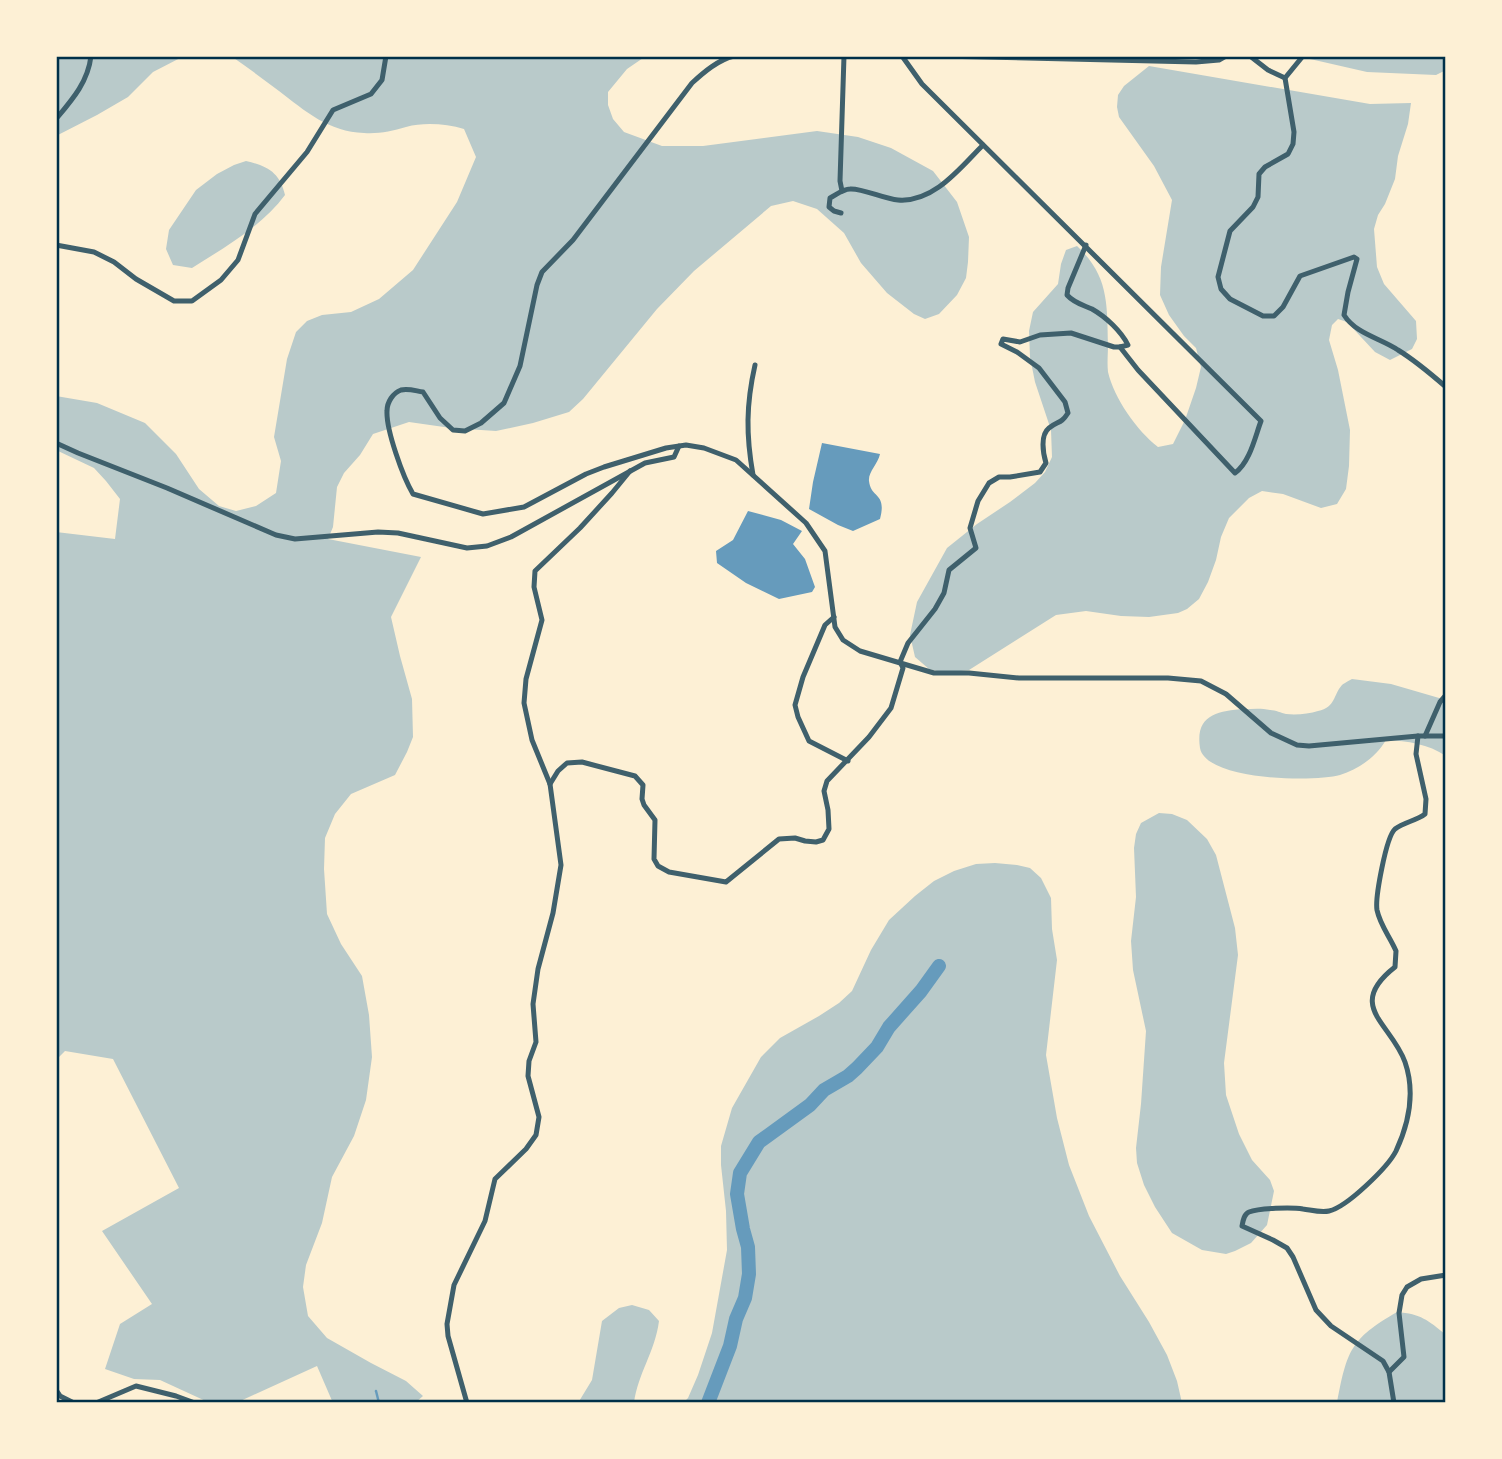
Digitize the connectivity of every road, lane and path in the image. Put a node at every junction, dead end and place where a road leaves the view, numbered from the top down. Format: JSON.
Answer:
{"nodes":[{"id":1,"x":91,"y":56,"type":"edge"},
{"id":2,"x":386,"y":56,"type":"edge"},
{"id":3,"x":734,"y":56,"type":"edge"},
{"id":4,"x":844,"y":56,"type":"edge"},
{"id":5,"x":902,"y":56,"type":"edge"},
{"id":6,"x":940,"y":56,"type":"edge"},
{"id":7,"x":1226,"y":56,"type":"edge"},
{"id":8,"x":1250,"y":56,"type":"edge"},
{"id":9,"x":1303,"y":56,"type":"edge"},
{"id":10,"x":1285,"y":78,"type":"junction"},
{"id":11,"x":56,"y":119,"type":"edge"},
{"id":12,"x":983,"y":145,"type":"junction"},
{"id":13,"x":842,"y":191,"type":"junction"},
{"id":14,"x":841,"y":214,"type":"dead end"},
{"id":15,"x":56,"y":245,"type":"edge"},
{"id":16,"x":1086,"y":245,"type":"junction"},
{"id":17,"x":1120,"y":347,"type":"junction"},
{"id":18,"x":755,"y":365,"type":"dead end"},
{"id":19,"x":1446,"y":387,"type":"edge"},
{"id":20,"x":56,"y":443,"type":"edge"},
{"id":21,"x":679,"y":446,"type":"junction"},
{"id":22,"x":630,"y":471,"type":"junction"},
{"id":23,"x":753,"y":475,"type":"junction"},
{"id":24,"x":834,"y":617,"type":"junction"},
{"id":25,"x":900,"y":662,"type":"junction"},
{"id":26,"x":1446,"y":695,"type":"edge"},
{"id":27,"x":1421,"y":736,"type":"junction"},
{"id":28,"x":1446,"y":736,"type":"edge"},
{"id":29,"x":848,"y":761,"type":"junction"},
{"id":30,"x":550,"y":784,"type":"junction"},
{"id":31,"x":1446,"y":1275,"type":"edge"},
{"id":32,"x":1390,"y":1372,"type":"junction"},
{"id":33,"x":56,"y":1390,"type":"edge"},
{"id":34,"x":74,"y":1403,"type":"edge"},
{"id":35,"x":96,"y":1403,"type":"edge"},
{"id":36,"x":195,"y":1403,"type":"edge"},
{"id":37,"x":467,"y":1403,"type":"edge"},
{"id":38,"x":1394,"y":1403,"type":"edge"}],
"edges":[{"from":1,"to":11,"type":"street"},
{"from":2,"to":15,"type":"street"},
{"from":3,"to":21,"type":"street"},
{"from":4,"to":13,"type":"street"},
{"from":5,"to":12,"type":"street"},
{"from":6,"to":7,"type":"street"},
{"from":8,"to":10,"type":"street"},
{"from":9,"to":10,"type":"street"},
{"from":10,"to":19,"type":"street"},
{"from":12,"to":13,"type":"street"},
{"from":12,"to":16,"type":"street"},
{"from":13,"to":14,"type":"street"},
{"from":16,"to":17,"type":"street"},
{"from":16,"to":17,"type":"street"},
{"from":17,"to":25,"type":"street"},
{"from":18,"to":23,"type":"street"},
{"from":20,"to":22,"type":"street"},
{"from":21,"to":22,"type":"street"},
{"from":21,"to":23,"type":"street"},
{"from":22,"to":30,"type":"street"},
{"from":23,"to":24,"type":"street"},
{"from":24,"to":25,"type":"street"},
{"from":24,"to":29,"type":"street"},
{"from":25,"to":27,"type":"street"},
{"from":25,"to":29,"type":"street"},
{"from":26,"to":27,"type":"street"},
{"from":27,"to":28,"type":"street"},
{"from":27,"to":32,"type":"street"},
{"from":29,"to":30,"type":"street"},
{"from":30,"to":37,"type":"street"},
{"from":31,"to":32,"type":"street"},
{"from":32,"to":38,"type":"street"},
{"from":33,"to":34,"type":"street"},
{"from":35,"to":36,"type":"street"}]}
